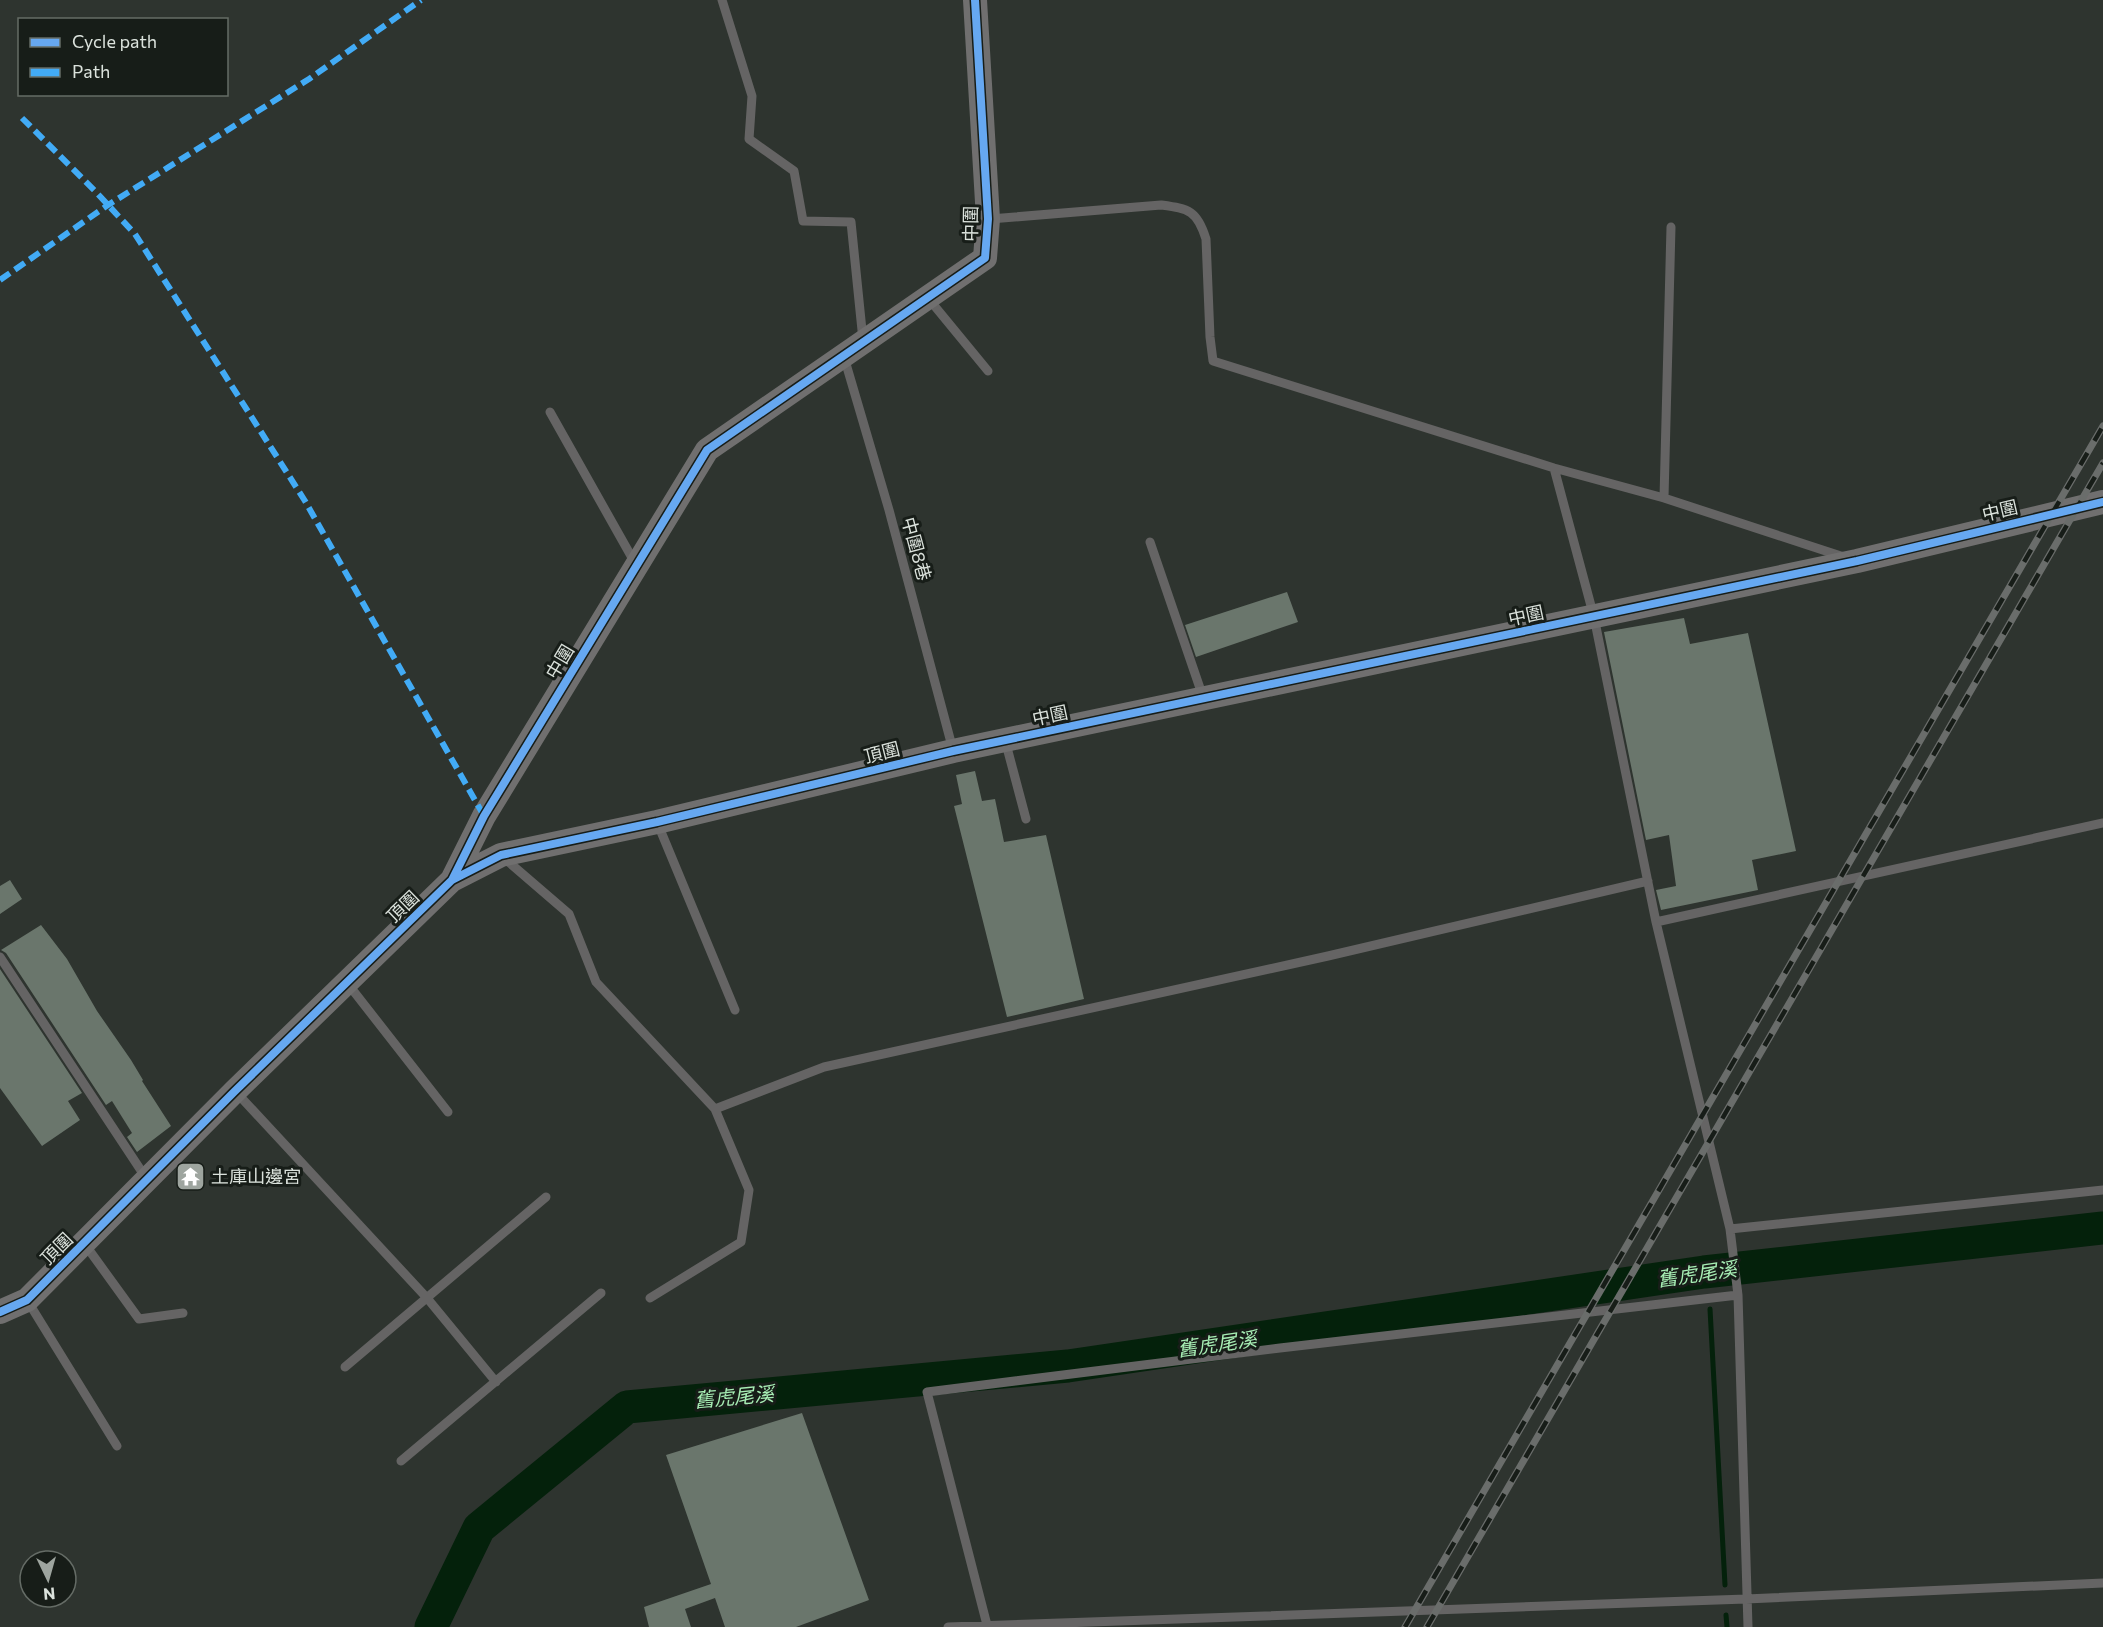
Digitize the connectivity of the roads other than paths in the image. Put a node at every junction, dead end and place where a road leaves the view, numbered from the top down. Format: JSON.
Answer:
{"nodes":[{"id":1,"x":722,"y":0,"type":"edge"},
{"id":2,"x":975,"y":0,"type":"edge"},
{"id":3,"x":988,"y":219,"type":"junction"},
{"id":4,"x":1671,"y":227,"type":"dead end"},
{"id":5,"x":928,"y":298,"type":"junction"},
{"id":6,"x":854,"y":350,"type":"junction"},
{"id":7,"x":988,"y":371,"type":"dead end"},
{"id":8,"x":550,"y":412,"type":"dead end"},
{"id":9,"x":1554,"y":468,"type":"junction"},
{"id":10,"x":1664,"y":498,"type":"junction"},
{"id":11,"x":2103,"y":502,"type":"edge"},
{"id":12,"x":1150,"y":542,"type":"dead end"},
{"id":13,"x":1857,"y":561,"type":"junction"},
{"id":14,"x":636,"y":565,"type":"junction"},
{"id":15,"x":1594,"y":617,"type":"junction"},
{"id":16,"x":1204,"y":699,"type":"junction"},
{"id":17,"x":1005,"y":740,"type":"junction"},
{"id":18,"x":953,"y":751,"type":"junction"},
{"id":19,"x":1026,"y":819,"type":"dead end"},
{"id":20,"x":657,"y":822,"type":"junction"},
{"id":21,"x":2103,"y":823,"type":"edge"},
{"id":22,"x":501,"y":855,"type":"junction"},
{"id":23,"x":452,"y":880,"type":"junction"},
{"id":24,"x":1648,"y":881,"type":"junction"},
{"id":25,"x":1656,"y":922,"type":"junction"},
{"id":26,"x":0,"y":957,"type":"edge"},
{"id":27,"x":346,"y":982,"type":"junction"},
{"id":28,"x":735,"y":1010,"type":"dead end"},
{"id":29,"x":235,"y":1091,"type":"junction"},
{"id":30,"x":715,"y":1109,"type":"junction"},
{"id":31,"x":448,"y":1112,"type":"dead end"},
{"id":32,"x":147,"y":1180,"type":"junction"},
{"id":33,"x":2103,"y":1190,"type":"edge"},
{"id":34,"x":546,"y":1197,"type":"dead end"},
{"id":35,"x":1730,"y":1229,"type":"junction"},
{"id":36,"x":84,"y":1244,"type":"junction"},
{"id":37,"x":601,"y":1293,"type":"dead end"},
{"id":38,"x":1738,"y":1295,"type":"junction"},
{"id":39,"x":427,"y":1298,"type":"junction"},
{"id":40,"x":650,"y":1298,"type":"dead end"},
{"id":41,"x":27,"y":1300,"type":"junction"},
{"id":42,"x":0,"y":1312,"type":"edge"},
{"id":43,"x":183,"y":1313,"type":"dead end"},
{"id":44,"x":345,"y":1367,"type":"dead end"},
{"id":45,"x":496,"y":1382,"type":"junction"},
{"id":46,"x":117,"y":1446,"type":"dead end"},
{"id":47,"x":401,"y":1461,"type":"dead end"},
{"id":48,"x":2103,"y":1583,"type":"edge"},
{"id":49,"x":1746,"y":1599,"type":"junction"},
{"id":50,"x":987,"y":1625,"type":"junction"},
{"id":51,"x":948,"y":1627,"type":"edge"},
{"id":52,"x":1748,"y":1627,"type":"edge"}],
"edges":[{"from":1,"to":6,"type":"lane","name":"中圍8巷"},
{"from":2,"to":3,"type":"street","name":"中圍"},
{"from":3,"to":5,"type":"street","name":"中圍"},
{"from":3,"to":9,"type":"lane"},
{"from":4,"to":10,"type":"lane"},
{"from":5,"to":6,"type":"street","name":"中圍"},
{"from":5,"to":7,"type":"lane"},
{"from":6,"to":14,"type":"street","name":"中圍"},
{"from":6,"to":18,"type":"lane","name":"中圍8巷"},
{"from":8,"to":14,"type":"lane"},
{"from":9,"to":10,"type":"lane"},
{"from":9,"to":15,"type":"lane"},
{"from":10,"to":13,"type":"lane"},
{"from":11,"to":13,"type":"street","name":"中圍"},
{"from":12,"to":16,"type":"lane"},
{"from":13,"to":15,"type":"street","name":"中圍"},
{"from":14,"to":23,"type":"street","name":"中圍"},
{"from":15,"to":16,"type":"street","name":"中圍"},
{"from":15,"to":24,"type":"lane"},
{"from":16,"to":17,"type":"street","name":"中圍"},
{"from":17,"to":18,"type":"street","name":"中圍"},
{"from":17,"to":19,"type":"lane"},
{"from":18,"to":20,"type":"street","name":"頂圍"},
{"from":20,"to":22,"type":"street","name":"頂圍"},
{"from":20,"to":28,"type":"lane"},
{"from":21,"to":25,"type":"lane"},
{"from":22,"to":23,"type":"street","name":"頂圍"},
{"from":22,"to":30,"type":"lane"},
{"from":23,"to":27,"type":"street","name":"頂圍"},
{"from":24,"to":25,"type":"lane"},
{"from":24,"to":30,"type":"lane"},
{"from":25,"to":35,"type":"lane"},
{"from":26,"to":32,"type":"lane"},
{"from":27,"to":29,"type":"street","name":"頂圍"},
{"from":27,"to":31,"type":"lane"},
{"from":29,"to":32,"type":"street","name":"頂圍"},
{"from":29,"to":39,"type":"lane"},
{"from":30,"to":40,"type":"lane"},
{"from":32,"to":36,"type":"street","name":"頂圍"},
{"from":33,"to":35,"type":"lane"},
{"from":34,"to":39,"type":"lane"},
{"from":35,"to":38,"type":"lane"},
{"from":36,"to":41,"type":"street","name":"頂圍"},
{"from":36,"to":43,"type":"lane"},
{"from":37,"to":45,"type":"lane"},
{"from":38,"to":49,"type":"lane"},
{"from":38,"to":50,"type":"lane"},
{"from":39,"to":44,"type":"lane"},
{"from":39,"to":45,"type":"lane"},
{"from":41,"to":42,"type":"street","name":"頂圍"},
{"from":41,"to":46,"type":"lane"},
{"from":45,"to":47,"type":"lane"},
{"from":48,"to":49,"type":"lane"},
{"from":49,"to":50,"type":"lane"},
{"from":49,"to":52,"type":"lane"},
{"from":50,"to":51,"type":"lane"}]}
